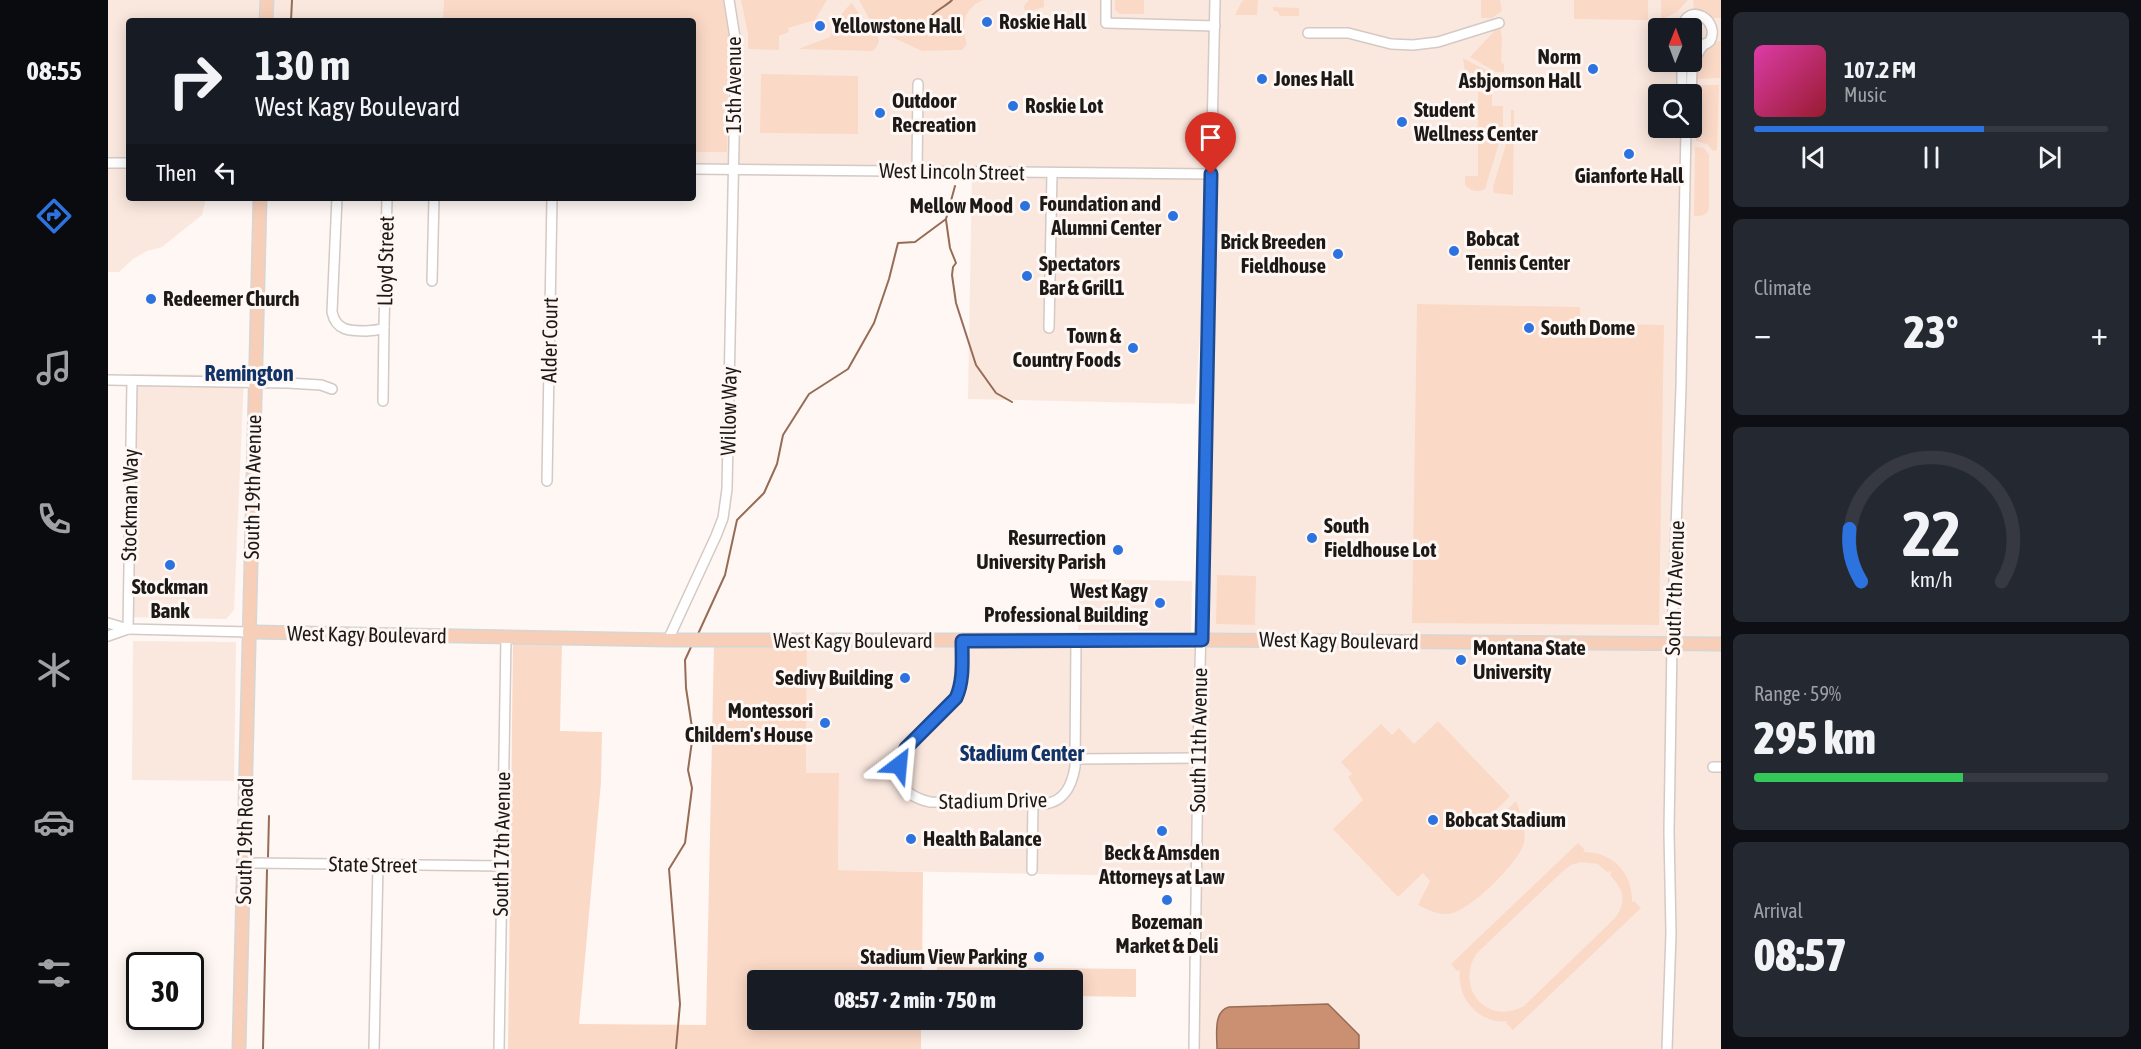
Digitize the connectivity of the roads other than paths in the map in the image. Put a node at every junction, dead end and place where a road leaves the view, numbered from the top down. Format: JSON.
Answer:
{"nodes":[{"id":1,"x":267,"y":0,"type":"edge"},
{"id":2,"x":729,"y":0,"type":"edge"},
{"id":3,"x":1106,"y":0,"type":"edge"},
{"id":4,"x":1215,"y":0,"type":"edge"},
{"id":5,"x":266,"y":18,"type":"edge"},
{"id":6,"x":1685,"y":18,"type":"edge"},
{"id":7,"x":1718,"y":22,"type":"edge"},
{"id":8,"x":1499,"y":23,"type":"dead end"},
{"id":9,"x":1215,"y":26,"type":"junction"},
{"id":10,"x":1308,"y":33,"type":"dead end"},
{"id":11,"x":1717,"y":37,"type":"edge"},
{"id":12,"x":1704,"y":45,"type":"joint"},
{"id":13,"x":918,"y":84,"type":"dead end"},
{"id":14,"x":1690,"y":84,"type":"edge"},
{"id":15,"x":1686,"y":138,"type":"edge"},
{"id":16,"x":108,"y":163,"type":"edge"},
{"id":17,"x":126,"y":163,"type":"edge"},
{"id":18,"x":696,"y":170,"type":"edge"},
{"id":19,"x":734,"y":170,"type":"junction"},
{"id":20,"x":917,"y":172,"type":"junction"},
{"id":21,"x":1052,"y":173,"type":"junction"},
{"id":22,"x":1211,"y":174,"type":"junction"},
{"id":23,"x":258,"y":201,"type":"edge"},
{"id":24,"x":337,"y":201,"type":"edge"},
{"id":25,"x":387,"y":201,"type":"edge"},
{"id":26,"x":434,"y":201,"type":"edge"},
{"id":27,"x":552,"y":201,"type":"edge"},
{"id":28,"x":432,"y":281,"type":"dead end"},
{"id":29,"x":384,"y":327,"type":"junction"},
{"id":30,"x":1049,"y":328,"type":"dead end"},
{"id":31,"x":108,"y":380,"type":"edge"},
{"id":32,"x":132,"y":381,"type":"junction"},
{"id":33,"x":255,"y":382,"type":"junction"},
{"id":34,"x":332,"y":389,"type":"dead end"},
{"id":35,"x":383,"y":401,"type":"dead end"},
{"id":36,"x":547,"y":481,"type":"dead end"},
{"id":37,"x":108,"y":623,"type":"edge"},
{"id":38,"x":128,"y":629,"type":"junction"},
{"id":39,"x":108,"y":631,"type":"edge"},
{"id":40,"x":249,"y":632,"type":"junction"},
{"id":41,"x":108,"y":636,"type":"edge"},
{"id":42,"x":506,"y":638,"type":"junction"},
{"id":43,"x":668,"y":640,"type":"junction"},
{"id":44,"x":1202,"y":640,"type":"junction"},
{"id":45,"x":962,"y":641,"type":"junction"},
{"id":46,"x":1076,"y":641,"type":"junction"},
{"id":47,"x":1672,"y":642,"type":"junction"},
{"id":48,"x":1721,"y":644,"type":"edge"},
{"id":49,"x":1198,"y":758,"type":"junction"},
{"id":50,"x":1075,"y":759,"type":"junction"},
{"id":51,"x":1033,"y":804,"type":"junction"},
{"id":52,"x":244,"y":863,"type":"junction"},
{"id":53,"x":378,"y":865,"type":"junction"},
{"id":54,"x":502,"y":866,"type":"junction"},
{"id":55,"x":1032,"y":870,"type":"dead end"},
{"id":56,"x":239,"y":1049,"type":"edge"},
{"id":57,"x":374,"y":1049,"type":"edge"},
{"id":58,"x":499,"y":1049,"type":"edge"},
{"id":59,"x":1194,"y":1049,"type":"edge"},
{"id":60,"x":1667,"y":1049,"type":"edge"}],
"edges":[{"from":1,"to":5,"type":"main road"},
{"from":2,"to":19,"type":"street","name":"15th Avenue"},
{"from":3,"to":9,"type":"street"},
{"from":4,"to":9,"type":"street","name":"South 11th Avenue"},
{"from":6,"to":7,"type":"street"},
{"from":7,"to":11,"type":"street"},
{"from":8,"to":10,"type":"street"},
{"from":9,"to":22,"type":"street","name":"South 11th Avenue"},
{"from":11,"to":12,"type":"street"},
{"from":12,"to":14,"type":"street"},
{"from":13,"to":20,"type":"street"},
{"from":15,"to":47,"type":"street","name":"South 7th Avenue"},
{"from":16,"to":17,"type":"street"},
{"from":18,"to":19,"type":"street","name":"West Lincoln Street"},
{"from":19,"to":20,"type":"street","name":"West Lincoln Street"},
{"from":19,"to":43,"type":"street","name":"Willow Way"},
{"from":20,"to":21,"type":"street","name":"West Lincoln Street"},
{"from":21,"to":22,"type":"street","name":"West Lincoln Street"},
{"from":21,"to":30,"type":"street"},
{"from":22,"to":44,"type":"street","name":"South 11th Avenue"},
{"from":23,"to":33,"type":"main road","name":"South 19th Avenue"},
{"from":24,"to":29,"type":"street","name":"Lloyd Street"},
{"from":25,"to":29,"type":"street","name":"Lloyd Street"},
{"from":26,"to":28,"type":"street"},
{"from":27,"to":36,"type":"street","name":"Alder Court"},
{"from":29,"to":35,"type":"street"},
{"from":31,"to":32,"type":"street"},
{"from":32,"to":33,"type":"street"},
{"from":32,"to":38,"type":"street","name":"Stockman Way"},
{"from":33,"to":34,"type":"street"},
{"from":33,"to":40,"type":"main road","name":"South 19th Avenue"},
{"from":37,"to":38,"type":"street","name":"West Kagy Boulevard"},
{"from":38,"to":39,"type":"street"},
{"from":38,"to":40,"type":"street","name":"West Kagy Boulevard"},
{"from":38,"to":41,"type":"street","name":"West Kagy Boulevard"},
{"from":40,"to":42,"type":"main road","name":"West Kagy Boulevard"},
{"from":40,"to":52,"type":"main road","name":"South 19th Road"},
{"from":42,"to":43,"type":"main road","name":"West Kagy Boulevard"},
{"from":42,"to":54,"type":"street","name":"South 17th Avenue"},
{"from":43,"to":45,"type":"main road","name":"West Kagy Boulevard"},
{"from":44,"to":46,"type":"main road","name":"West Kagy Boulevard"},
{"from":44,"to":47,"type":"main road","name":"West Kagy Boulevard"},
{"from":44,"to":49,"type":"street","name":"South 11th Avenue"},
{"from":45,"to":46,"type":"main road","name":"West Kagy Boulevard"},
{"from":45,"to":51,"type":"street","name":"Stadium Drive"},
{"from":46,"to":50,"type":"street","name":"Stadium Drive"},
{"from":47,"to":48,"type":"main road","name":"West Kagy Boulevard"},
{"from":47,"to":60,"type":"street","name":"South 7th Avenue"},
{"from":49,"to":50,"type":"street"},
{"from":49,"to":59,"type":"street","name":"South 11th Avenue"},
{"from":50,"to":51,"type":"street","name":"Stadium Drive"},
{"from":51,"to":55,"type":"street"},
{"from":52,"to":53,"type":"street","name":"State Street"},
{"from":52,"to":56,"type":"main road","name":"South 19th Road"},
{"from":53,"to":54,"type":"street","name":"State Street"},
{"from":53,"to":57,"type":"street"},
{"from":54,"to":58,"type":"street","name":"South 17th Avenue"}]}
